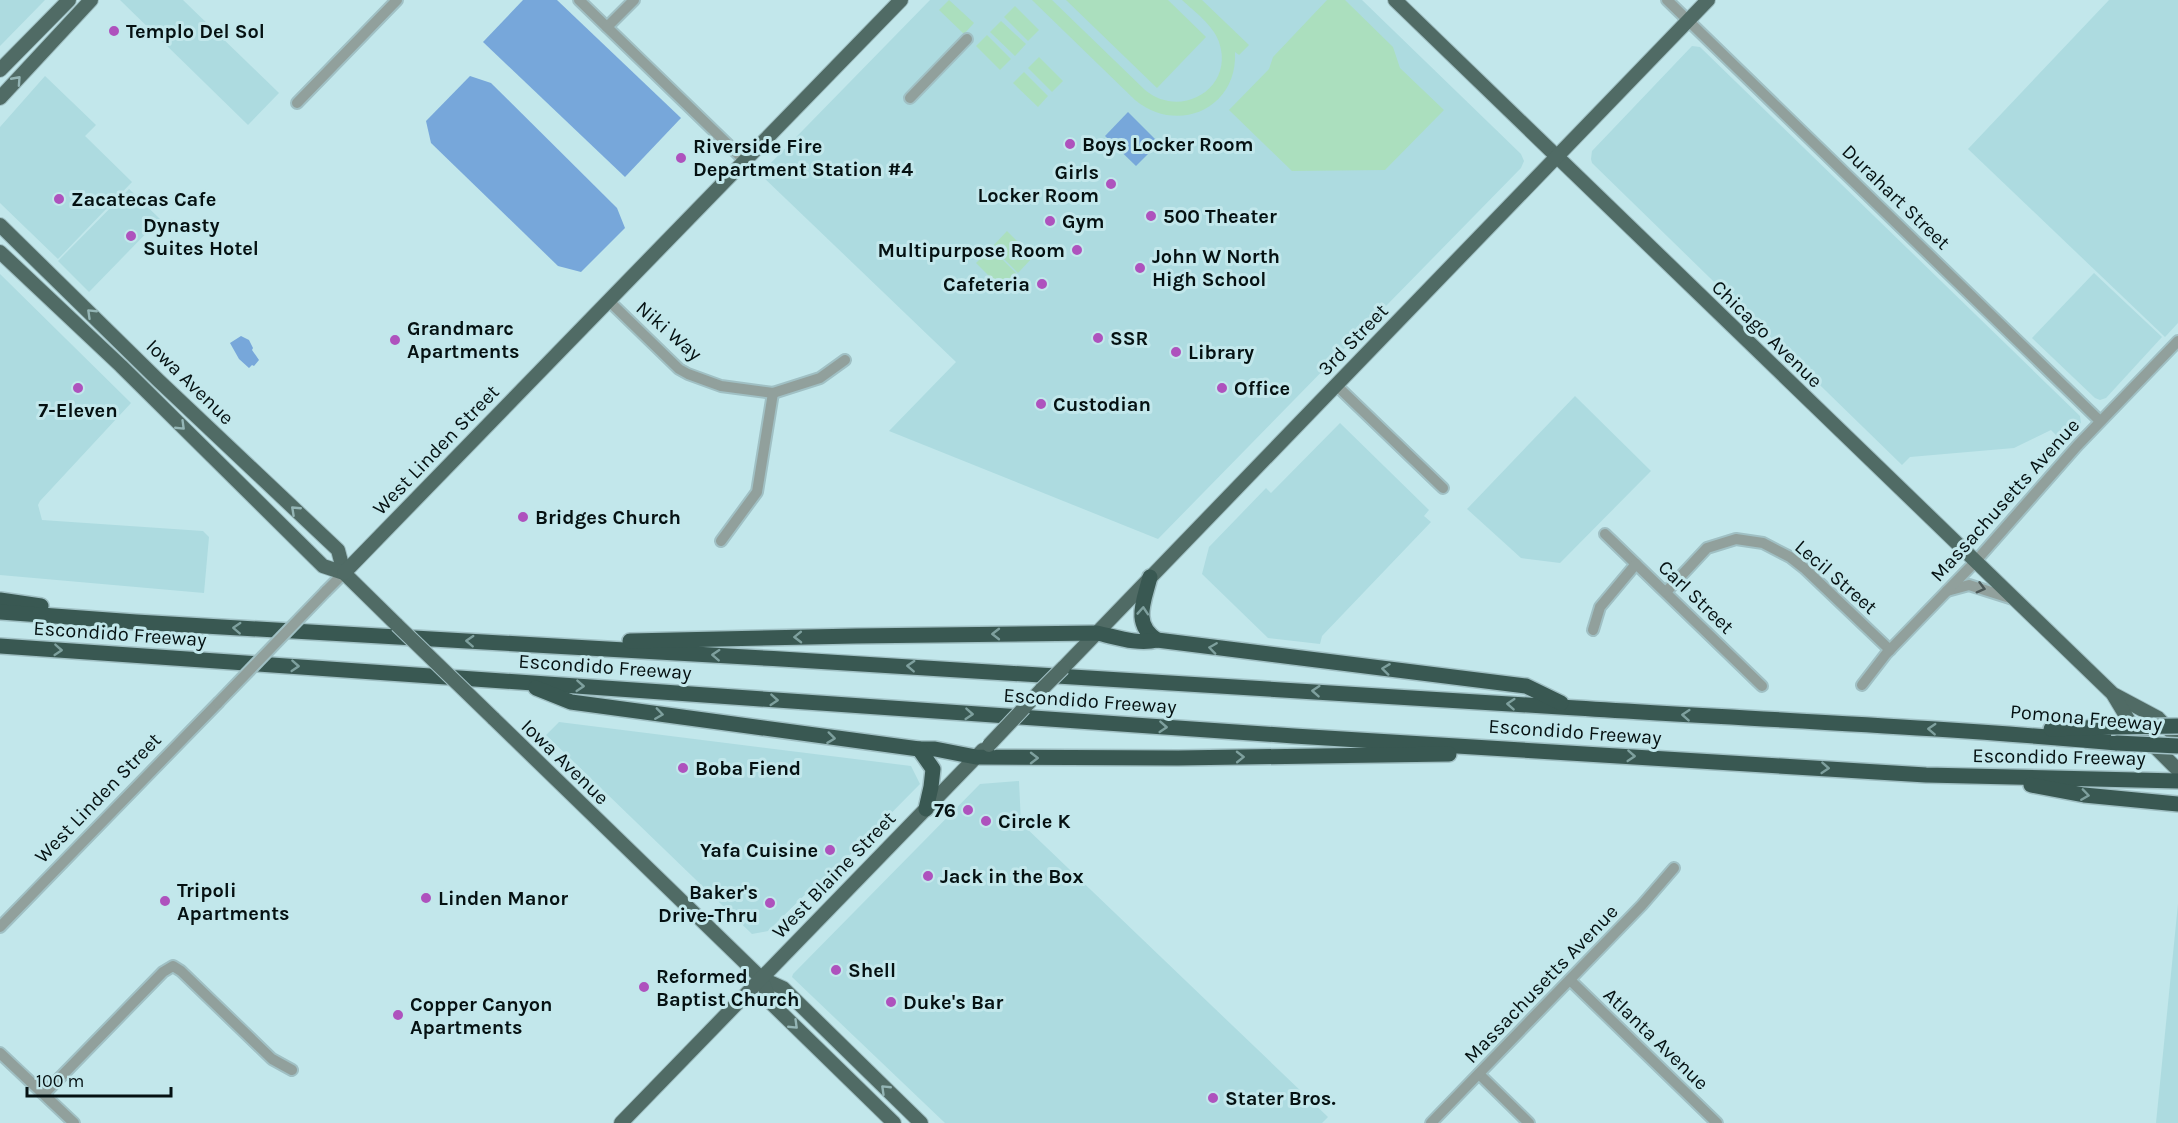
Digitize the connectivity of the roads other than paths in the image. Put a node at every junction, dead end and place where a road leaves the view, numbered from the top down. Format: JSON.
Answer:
{"nodes":[{"id":1,"x":91,"y":0,"type":"edge"},
{"id":2,"x":397,"y":0,"type":"edge"},
{"id":3,"x":579,"y":0,"type":"edge"},
{"id":4,"x":634,"y":0,"type":"edge"},
{"id":5,"x":901,"y":0,"type":"edge"},
{"id":6,"x":1395,"y":0,"type":"edge"},
{"id":7,"x":1667,"y":0,"type":"edge"},
{"id":8,"x":1708,"y":0,"type":"edge"},
{"id":9,"x":66,"y":3,"type":"edge"},
{"id":10,"x":1689,"y":20,"type":"junction"},
{"id":11,"x":607,"y":27,"type":"junction"},
{"id":12,"x":967,"y":39,"type":"dead end"},
{"id":13,"x":34,"y":61,"type":"junction"},
{"id":14,"x":0,"y":70,"type":"edge"},
{"id":15,"x":0,"y":98,"type":"edge"},
{"id":16,"x":910,"y":98,"type":"dead end"},
{"id":17,"x":297,"y":103,"type":"dead end"},
{"id":18,"x":1557,"y":157,"type":"junction"},
{"id":19,"x":745,"y":161,"type":"junction"},
{"id":20,"x":0,"y":225,"type":"edge"},
{"id":21,"x":0,"y":252,"type":"edge"},
{"id":22,"x":609,"y":301,"type":"junction"},
{"id":23,"x":2175,"y":349,"type":"edge"},
{"id":24,"x":845,"y":360,"type":"dead end"},
{"id":25,"x":1336,"y":385,"type":"junction"},
{"id":26,"x":774,"y":393,"type":"junction"},
{"id":27,"x":2100,"y":421,"type":"junction"},
{"id":28,"x":1443,"y":488,"type":"dead end"},
{"id":29,"x":1605,"y":534,"type":"dead end"},
{"id":30,"x":721,"y":541,"type":"dead end"},
{"id":31,"x":1976,"y":562,"type":"junction"},
{"id":32,"x":1636,"y":564,"type":"junction"},
{"id":33,"x":344,"y":573,"type":"junction"},
{"id":34,"x":1150,"y":577,"type":"junction"},
{"id":35,"x":1947,"y":591,"type":"junction"},
{"id":36,"x":1666,"y":592,"type":"junction"},
{"id":37,"x":2014,"y":599,"type":"junction"},
{"id":38,"x":0,"y":600,"type":"edge"},
{"id":39,"x":0,"y":612,"type":"edge"},
{"id":40,"x":136,"y":622,"type":"junction"},
{"id":41,"x":1593,"y":630,"type":"dead end"},
{"id":42,"x":1092,"y":638,"type":"junction"},
{"id":43,"x":1157,"y":640,"type":"junction"},
{"id":44,"x":528,"y":644,"type":"junction"},
{"id":45,"x":0,"y":646,"type":"edge"},
{"id":46,"x":1890,"y":650,"type":"junction"},
{"id":47,"x":522,"y":682,"type":"junction"},
{"id":48,"x":1862,"y":685,"type":"dead end"},
{"id":49,"x":1762,"y":686,"type":"dead end"},
{"id":50,"x":2113,"y":694,"type":"junction"},
{"id":51,"x":1569,"y":707,"type":"junction"},
{"id":52,"x":2178,"y":726,"type":"edge"},
{"id":53,"x":1991,"y":731,"type":"junction"},
{"id":54,"x":2178,"y":739,"type":"edge"},
{"id":55,"x":2178,"y":746,"type":"edge"},
{"id":56,"x":919,"y":749,"type":"junction"},
{"id":57,"x":1572,"y":752,"type":"junction"},
{"id":58,"x":976,"y":758,"type":"junction"},
{"id":59,"x":2178,"y":770,"type":"edge"},
{"id":60,"x":1987,"y":776,"type":"junction"},
{"id":61,"x":2178,"y":781,"type":"edge"},
{"id":62,"x":2178,"y":804,"type":"edge"},
{"id":63,"x":926,"y":809,"type":"junction"},
{"id":64,"x":1674,"y":868,"type":"dead end"},
{"id":65,"x":0,"y":927,"type":"edge"},
{"id":66,"x":761,"y":978,"type":"junction"},
{"id":67,"x":1570,"y":980,"type":"junction"},
{"id":68,"x":0,"y":1053,"type":"edge"},
{"id":69,"x":292,"y":1070,"type":"dead end"},
{"id":70,"x":1479,"y":1074,"type":"junction"},
{"id":71,"x":44,"y":1094,"type":"junction"},
{"id":72,"x":74,"y":1123,"type":"edge"},
{"id":73,"x":621,"y":1123,"type":"edge"},
{"id":74,"x":894,"y":1123,"type":"edge"},
{"id":75,"x":921,"y":1123,"type":"edge"},
{"id":76,"x":1431,"y":1123,"type":"edge"},
{"id":77,"x":1529,"y":1123,"type":"edge"},
{"id":78,"x":1717,"y":1123,"type":"edge"}],
"edges":[{"from":1,"to":13,"type":"main road"},
{"from":2,"to":17,"type":"street"},
{"from":3,"to":11,"type":"street"},
{"from":4,"to":11,"type":"street"},
{"from":5,"to":19,"type":"main road","name":"West Linden Street"},
{"from":6,"to":18,"type":"main road","name":"Chicago Avenue"},
{"from":7,"to":10,"type":"street","name":"Durahart Street"},
{"from":8,"to":10,"type":"main road","name":"3rd Street"},
{"from":9,"to":13,"type":"main road"},
{"from":9,"to":14,"type":"main road"},
{"from":10,"to":18,"type":"main road","name":"3rd Street"},
{"from":10,"to":27,"type":"street","name":"Durahart Street"},
{"from":11,"to":19,"type":"street"},
{"from":12,"to":16,"type":"street"},
{"from":15,"to":13,"type":"main road","one_way":true},
{"from":18,"to":25,"type":"main road","name":"3rd Street"},
{"from":18,"to":31,"type":"main road","name":"Chicago Avenue"},
{"from":19,"to":22,"type":"main road","name":"West Linden Street"},
{"from":33,"to":20,"type":"main road","name":"Iowa Avenue","one_way":true},
{"from":21,"to":33,"type":"main road","name":"Iowa Avenue","one_way":true},
{"from":22,"to":26,"type":"street","name":"Niki Way"},
{"from":22,"to":33,"type":"main road","name":"West Linden Street"},
{"from":23,"to":27,"type":"street","name":"Massachusetts Avenue"},
{"from":24,"to":26,"type":"street","name":"Niki Way"},
{"from":25,"to":28,"type":"street"},
{"from":25,"to":34,"type":"main road","name":"3rd Street"},
{"from":26,"to":30,"type":"street"},
{"from":27,"to":31,"type":"street","name":"Massachusetts Avenue"},
{"from":29,"to":32,"type":"street","name":"Carl Street"},
{"from":31,"to":35,"type":"street","name":"Massachusetts Avenue"},
{"from":31,"to":37,"type":"main road","name":"Chicago Avenue"},
{"from":32,"to":36,"type":"street","name":"Carl Street"},
{"from":32,"to":41,"type":"street"},
{"from":33,"to":65,"type":"street","name":"West Linden Street","bridge":true},
{"from":33,"to":66,"type":"main road","name":"Iowa Avenue","bridge":true},
{"from":34,"to":42,"type":"main road","name":"3rd Street"},
{"from":43,"to":34,"type":"highway","one_way":true},
{"from":35,"to":37,"type":"street","one_way":true},
{"from":35,"to":46,"type":"street","name":"Massachusetts Avenue"},
{"from":36,"to":46,"type":"street","name":"Lecil Street"},
{"from":36,"to":49,"type":"street","name":"Carl Street"},
{"from":37,"to":50,"type":"main road","name":"Chicago Avenue"},
{"from":38,"to":40,"type":"highway"},
{"from":39,"to":40,"type":"highway","name":"Escondido Freeway"},
{"from":44,"to":40,"type":"highway","name":"Escondido Freeway","one_way":true},
{"from":42,"to":43,"type":"highway"},
{"from":42,"to":44,"type":"highway","one_way":true},
{"from":42,"to":58,"type":"main road","name":"3rd Street","bridge":true},
{"from":51,"to":43,"type":"highway","one_way":true},
{"from":51,"to":44,"type":"highway","name":"Escondido Freeway","one_way":true},
{"from":45,"to":47,"type":"highway","name":"Escondido Freeway","one_way":true},
{"from":46,"to":48,"type":"street","name":"Massachusetts Avenue"},
{"from":47,"to":56,"type":"highway","one_way":true},
{"from":47,"to":57,"type":"highway","name":"Escondido Freeway","one_way":true},
{"from":50,"to":54,"type":"main road","name":"Chicago Avenue"},
{"from":50,"to":59,"type":"main road","name":"Chicago Avenue"},
{"from":53,"to":51,"type":"highway","name":"Escondido Freeway","one_way":true},
{"from":52,"to":53,"type":"highway","bridge":true},
{"from":53,"to":55,"type":"highway","name":"Pomona Freeway","bridge":true},
{"from":56,"to":58,"type":"highway"},
{"from":56,"to":63,"type":"highway"},
{"from":58,"to":57,"type":"highway","one_way":true},
{"from":57,"to":60,"type":"highway","name":"Escondido Freeway","one_way":true},
{"from":58,"to":63,"type":"main road","name":"West Blaine Street"},
{"from":60,"to":61,"type":"highway","name":"Escondido Freeway"},
{"from":60,"to":62,"type":"highway","one_way":true},
{"from":63,"to":66,"type":"main road","name":"West Blaine Street"},
{"from":64,"to":67,"type":"street","name":"Massachusetts Avenue"},
{"from":66,"to":73,"type":"main road","name":"West Blaine Street"},
{"from":66,"to":74,"type":"main road","name":"Iowa Avenue","one_way":true},
{"from":75,"to":66,"type":"main road","name":"Iowa Avenue","one_way":true},
{"from":67,"to":70,"type":"street","name":"Massachusetts Avenue"},
{"from":67,"to":78,"type":"street","name":"Atlanta Avenue"},
{"from":68,"to":71,"type":"street"},
{"from":69,"to":71,"type":"street"},
{"from":70,"to":76,"type":"street","name":"Massachusetts Avenue"},
{"from":70,"to":77,"type":"street"},
{"from":71,"to":72,"type":"street"}]}
